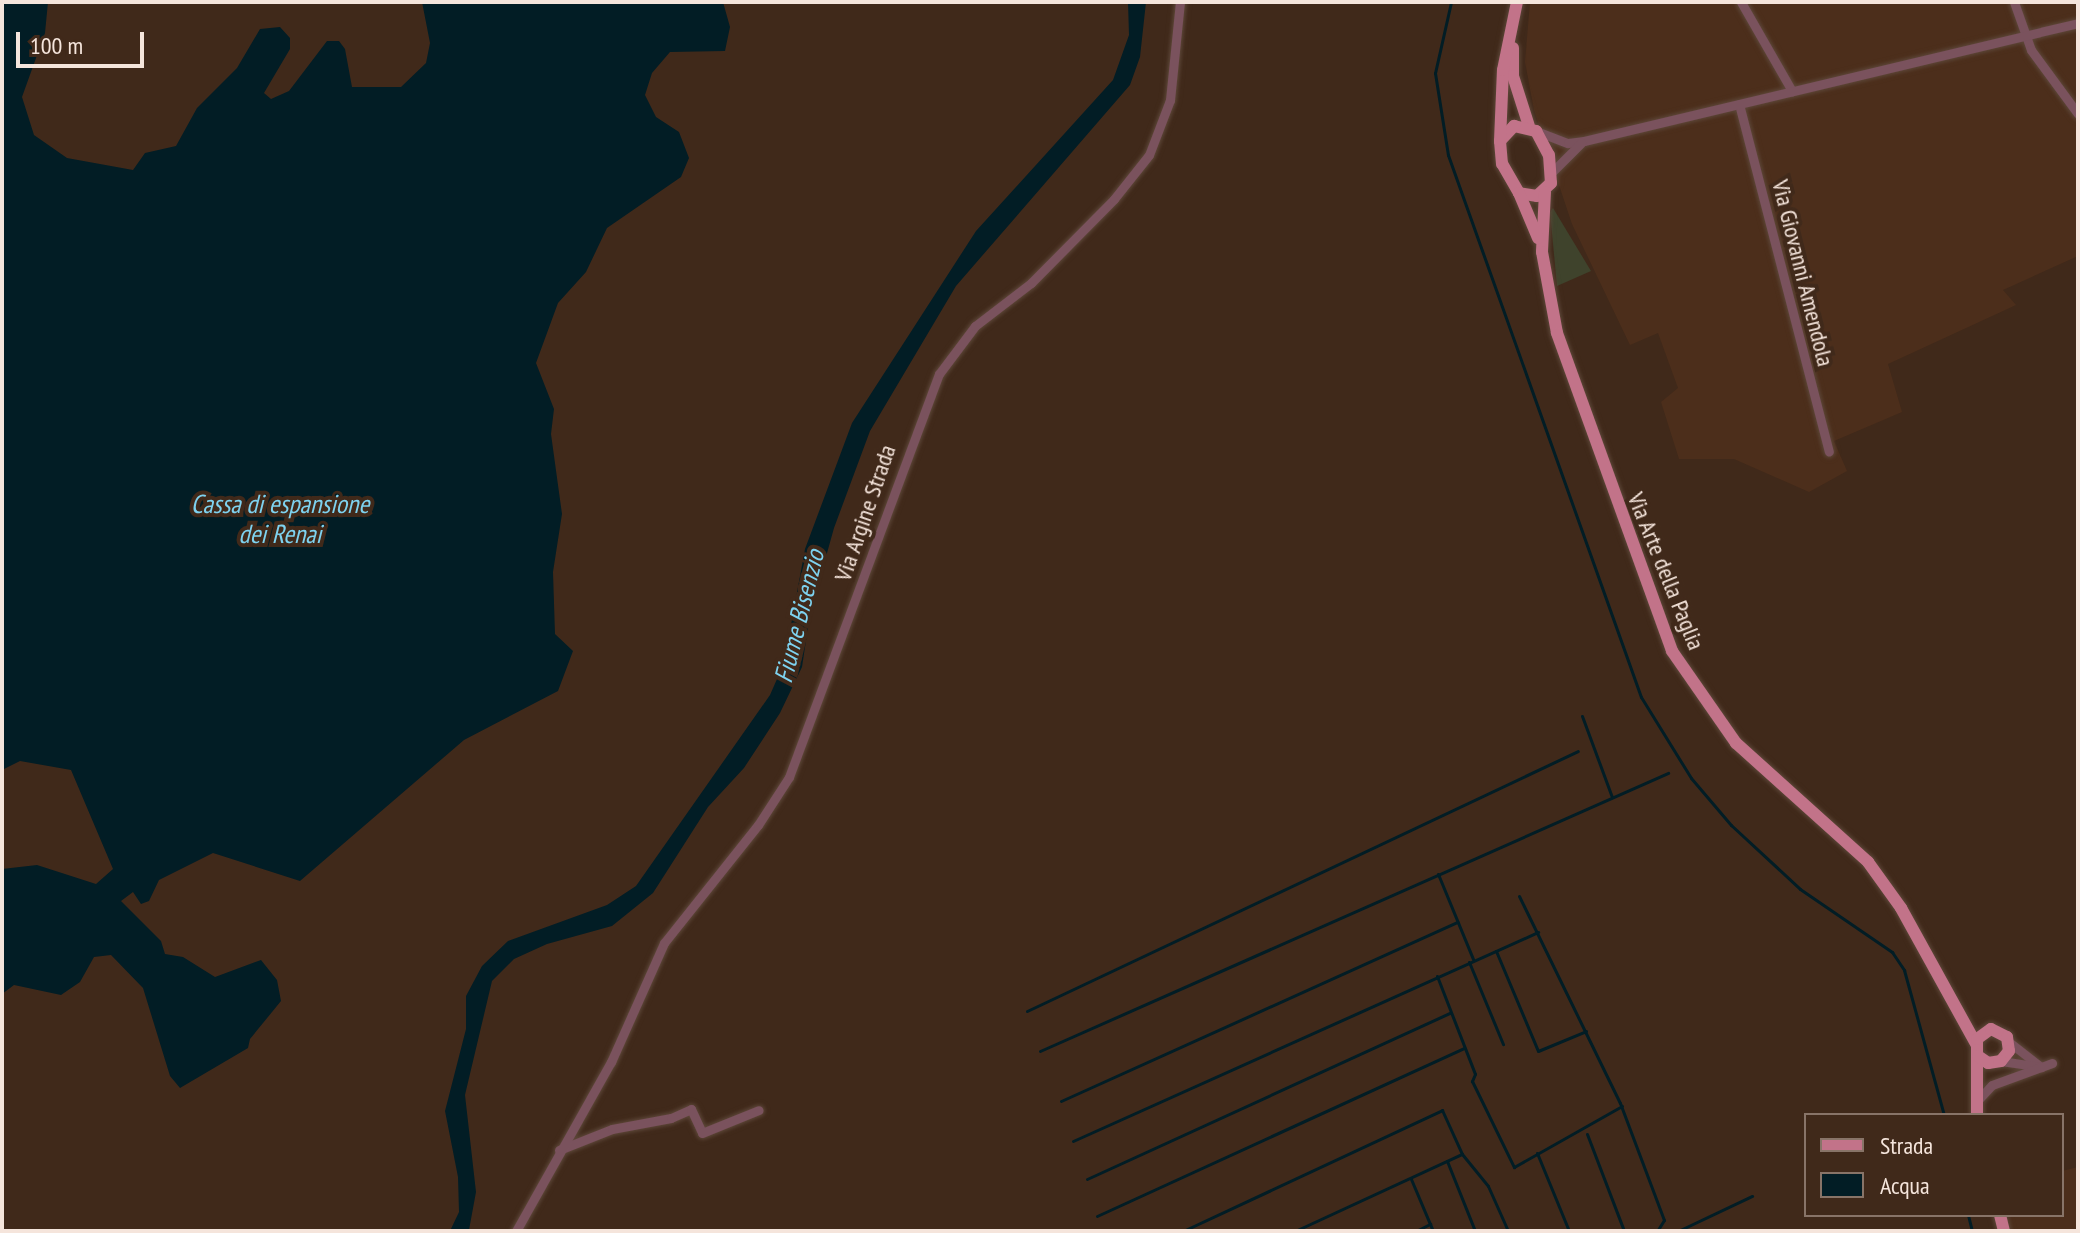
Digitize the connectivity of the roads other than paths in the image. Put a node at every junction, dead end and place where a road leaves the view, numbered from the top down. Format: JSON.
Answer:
{"nodes":[{"id":1,"x":1180,"y":2,"type":"edge"},
{"id":2,"x":1517,"y":2,"type":"edge"},
{"id":3,"x":1741,"y":2,"type":"edge"},
{"id":4,"x":2014,"y":2,"type":"edge"},
{"id":5,"x":1514,"y":17,"type":"junction"},
{"id":6,"x":2078,"y":23,"type":"edge"},
{"id":7,"x":2024,"y":36,"type":"junction"},
{"id":8,"x":1792,"y":91,"type":"junction"},
{"id":9,"x":1739,"y":104,"type":"junction"},
{"id":10,"x":2078,"y":114,"type":"edge"},
{"id":11,"x":1533,"y":129,"type":"junction"},
{"id":12,"x":1500,"y":141,"type":"junction"},
{"id":13,"x":1584,"y":141,"type":"junction"},
{"id":14,"x":1553,"y":171,"type":"junction"},
{"id":15,"x":1545,"y":192,"type":"junction"},
{"id":16,"x":1519,"y":193,"type":"junction"},
{"id":17,"x":1542,"y":252,"type":"junction"},
{"id":18,"x":1829,"y":452,"type":"dead end"},
{"id":19,"x":1954,"y":1008,"type":"junction"},
{"id":20,"x":1991,"y":1029,"type":"junction"},
{"id":21,"x":2009,"y":1042,"type":"junction"},
{"id":22,"x":1977,"y":1050,"type":"junction"},
{"id":23,"x":1997,"y":1062,"type":"junction"},
{"id":24,"x":2052,"y":1063,"type":"dead end"},
{"id":25,"x":2041,"y":1067,"type":"junction"},
{"id":26,"x":1976,"y":1104,"type":"edge"},
{"id":27,"x":759,"y":1110,"type":"dead end"},
{"id":28,"x":559,"y":1150,"type":"junction"},
{"id":29,"x":516,"y":1231,"type":"edge"}],
"edges":[{"from":1,"to":28,"type":"street","name":"Via Argine Strada"},
{"from":2,"to":5,"type":"main road","name":"Via Arte della Paglia"},
{"from":3,"to":8,"type":"street"},
{"from":4,"to":7,"type":"street"},
{"from":5,"to":11,"type":"main road","name":"Via Arte della Paglia"},
{"from":5,"to":12,"type":"main road","name":"Via Arte della Paglia"},
{"from":6,"to":7,"type":"street"},
{"from":7,"to":8,"type":"street"},
{"from":7,"to":10,"type":"street"},
{"from":8,"to":9,"type":"street"},
{"from":9,"to":13,"type":"street"},
{"from":9,"to":18,"type":"street","name":"Via Giovanni Amendola"},
{"from":11,"to":12,"type":"main road"},
{"from":11,"to":13,"type":"street"},
{"from":11,"to":14,"type":"main road","name":"Via Arte della Paglia"},
{"from":12,"to":16,"type":"main road","name":"Via Arte della Paglia"},
{"from":13,"to":14,"type":"street"},
{"from":14,"to":15,"type":"main road","name":"Via Arte della Paglia"},
{"from":15,"to":16,"type":"main road"},
{"from":15,"to":17,"type":"main road","name":"Via Arte della Paglia"},
{"from":16,"to":17,"type":"main road","name":"Via Arte della Paglia"},
{"from":17,"to":19,"type":"main road","name":"Via Arte della Paglia"},
{"from":19,"to":20,"type":"main road"},
{"from":19,"to":22,"type":"main road","name":"Via Arte della Paglia"},
{"from":20,"to":21,"type":"main road"},
{"from":20,"to":22,"type":"main road"},
{"from":21,"to":23,"type":"main road"},
{"from":21,"to":25,"type":"street"},
{"from":22,"to":23,"type":"main road"},
{"from":22,"to":26,"type":"main road"},
{"from":23,"to":25,"type":"street"},
{"from":23,"to":26,"type":"main road"},
{"from":24,"to":25,"type":"street"},
{"from":25,"to":26,"type":"street"},
{"from":27,"to":28,"type":"street"},
{"from":28,"to":29,"type":"street","name":"Via Argine Strada"}]}
